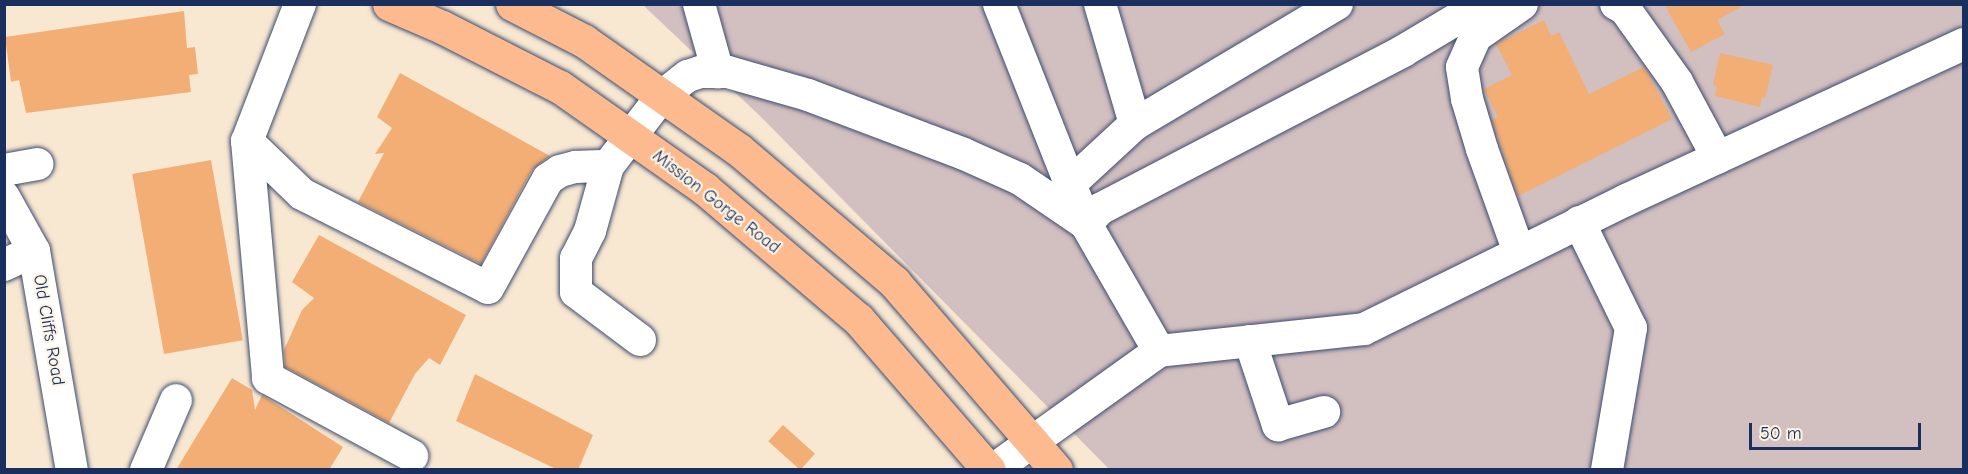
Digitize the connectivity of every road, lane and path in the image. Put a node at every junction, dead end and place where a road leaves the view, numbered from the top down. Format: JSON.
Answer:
{"nodes":[{"id":1,"x":300,"y":4,"type":"edge"},
{"id":2,"x":389,"y":4,"type":"edge"},
{"id":3,"x":512,"y":4,"type":"edge"},
{"id":4,"x":699,"y":4,"type":"edge"},
{"id":5,"x":999,"y":4,"type":"edge"},
{"id":6,"x":1100,"y":4,"type":"edge"},
{"id":7,"x":1336,"y":4,"type":"edge"},
{"id":8,"x":1482,"y":4,"type":"edge"},
{"id":9,"x":1522,"y":4,"type":"edge"},
{"id":10,"x":1616,"y":4,"type":"edge"},
{"id":11,"x":1964,"y":44,"type":"edge"},
{"id":12,"x":718,"y":72,"type":"junction"},
{"id":13,"x":662,"y":96,"type":"junction"},
{"id":14,"x":1135,"y":124,"type":"junction"},
{"id":15,"x":631,"y":136,"type":"junction"},
{"id":16,"x":247,"y":141,"type":"junction"},
{"id":17,"x":1718,"y":158,"type":"junction"},
{"id":18,"x":37,"y":164,"type":"dead end"},
{"id":19,"x":608,"y":166,"type":"junction"},
{"id":20,"x":4,"y":170,"type":"edge"},
{"id":21,"x":1070,"y":184,"type":"junction"},
{"id":22,"x":4,"y":197,"type":"edge"},
{"id":23,"x":1579,"y":222,"type":"junction"},
{"id":24,"x":1086,"y":224,"type":"junction"},
{"id":25,"x":34,"y":251,"type":"junction"},
{"id":26,"x":1519,"y":252,"type":"junction"},
{"id":27,"x":4,"y":266,"type":"edge"},
{"id":28,"x":640,"y":340,"type":"dead end"},
{"id":29,"x":1250,"y":341,"type":"junction"},
{"id":30,"x":1159,"y":351,"type":"junction"},
{"id":31,"x":176,"y":400,"type":"dead end"},
{"id":32,"x":1324,"y":412,"type":"dead end"},
{"id":33,"x":1032,"y":439,"type":"junction"},
{"id":34,"x":412,"y":456,"type":"dead end"},
{"id":35,"x":983,"y":467,"type":"edge"},
{"id":36,"x":72,"y":470,"type":"edge"},
{"id":37,"x":146,"y":470,"type":"edge"},
{"id":38,"x":1056,"y":470,"type":"edge"},
{"id":39,"x":1607,"y":470,"type":"edge"}],
"edges":[{"from":1,"to":16,"type":"street"},
{"from":2,"to":15,"type":"main road","name":"Mission Gorge Road"},
{"from":3,"to":13,"type":"main road"},
{"from":4,"to":12,"type":"street"},
{"from":5,"to":21,"type":"street"},
{"from":6,"to":14,"type":"street"},
{"from":7,"to":14,"type":"street"},
{"from":8,"to":24,"type":"street"},
{"from":9,"to":26,"type":"street"},
{"from":10,"to":17,"type":"street"},
{"from":11,"to":17,"type":"street"},
{"from":12,"to":13,"type":"street"},
{"from":12,"to":24,"type":"street"},
{"from":13,"to":15,"type":"street"},
{"from":13,"to":33,"type":"main road"},
{"from":14,"to":21,"type":"street"},
{"from":15,"to":19,"type":"street"},
{"from":15,"to":35,"type":"main road","name":"Mission Gorge Road"},
{"from":16,"to":19,"type":"street"},
{"from":16,"to":34,"type":"street"},
{"from":17,"to":23,"type":"street"},
{"from":18,"to":20,"type":"street"},
{"from":19,"to":28,"type":"street"},
{"from":21,"to":24,"type":"street"},
{"from":22,"to":25,"type":"street","name":"Old Cliffs Road"},
{"from":23,"to":26,"type":"street"},
{"from":23,"to":39,"type":"street"},
{"from":24,"to":30,"type":"street"},
{"from":25,"to":27,"type":"street"},
{"from":25,"to":36,"type":"street","name":"Old Cliffs Road"},
{"from":26,"to":29,"type":"street"},
{"from":29,"to":30,"type":"street"},
{"from":29,"to":32,"type":"street"},
{"from":30,"to":33,"type":"street"},
{"from":31,"to":37,"type":"street"},
{"from":33,"to":35,"type":"street"},
{"from":33,"to":38,"type":"main road"}]}
